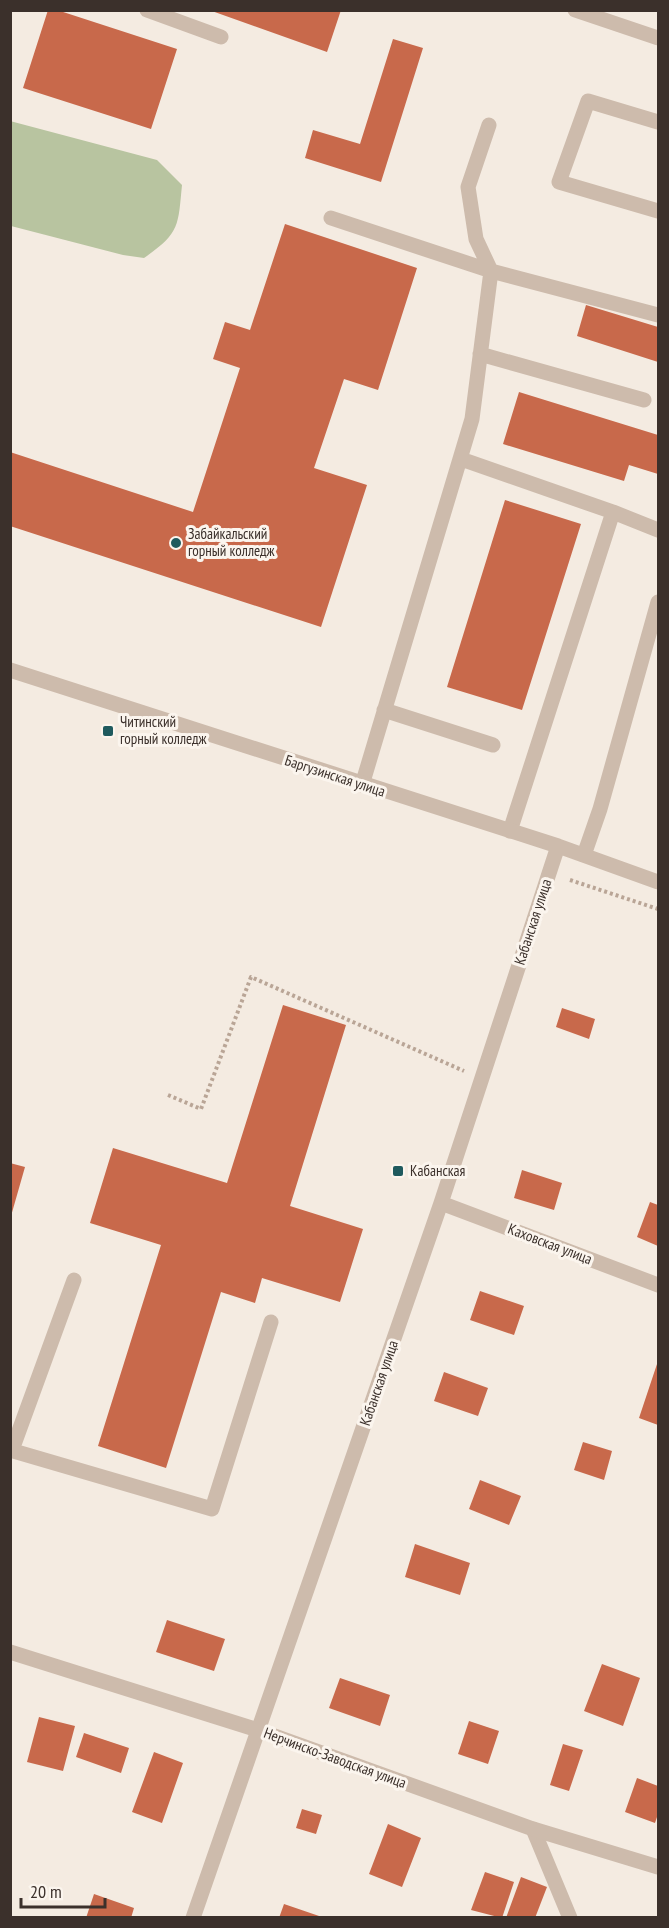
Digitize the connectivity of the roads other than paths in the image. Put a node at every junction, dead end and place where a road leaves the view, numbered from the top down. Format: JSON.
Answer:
{"nodes":[{"id":1,"x":147,"y":10,"type":"edge"},
{"id":2,"x":575,"y":10,"type":"edge"},
{"id":3,"x":221,"y":37,"type":"dead end"},
{"id":4,"x":658,"y":38,"type":"edge"},
{"id":5,"x":658,"y":122,"type":"edge"},
{"id":6,"x":489,"y":125,"type":"dead end"},
{"id":7,"x":658,"y":212,"type":"edge"},
{"id":8,"x":331,"y":218,"type":"dead end"},
{"id":9,"x":491,"y":271,"type":"junction"},
{"id":10,"x":658,"y":315,"type":"edge"},
{"id":11,"x":480,"y":354,"type":"junction"},
{"id":12,"x":644,"y":400,"type":"dead end"},
{"id":13,"x":461,"y":459,"type":"junction"},
{"id":14,"x":613,"y":512,"type":"junction"},
{"id":15,"x":658,"y":530,"type":"edge"},
{"id":16,"x":658,"y":602,"type":"edge"},
{"id":17,"x":10,"y":670,"type":"edge"},
{"id":18,"x":384,"y":710,"type":"junction"},
{"id":19,"x":493,"y":746,"type":"dead end"},
{"id":20,"x":362,"y":784,"type":"junction"},
{"id":21,"x":510,"y":831,"type":"junction"},
{"id":22,"x":558,"y":846,"type":"junction"},
{"id":23,"x":584,"y":855,"type":"junction"},
{"id":24,"x":658,"y":882,"type":"edge"},
{"id":25,"x":441,"y":1203,"type":"junction"},
{"id":26,"x":74,"y":1280,"type":"dead end"},
{"id":27,"x":658,"y":1285,"type":"edge"},
{"id":28,"x":272,"y":1322,"type":"dead end"},
{"id":29,"x":11,"y":1450,"type":"edge"},
{"id":30,"x":10,"y":1652,"type":"edge"},
{"id":31,"x":258,"y":1730,"type":"junction"},
{"id":32,"x":533,"y":1829,"type":"junction"},
{"id":33,"x":658,"y":1867,"type":"edge"},
{"id":34,"x":193,"y":1917,"type":"edge"},
{"id":35,"x":570,"y":1917,"type":"edge"}],
"edges":[{"from":1,"to":3,"type":"street"},
{"from":2,"to":4,"type":"street"},
{"from":5,"to":7,"type":"street"},
{"from":6,"to":9,"type":"street"},
{"from":8,"to":9,"type":"street"},
{"from":9,"to":10,"type":"street"},
{"from":9,"to":11,"type":"street"},
{"from":11,"to":12,"type":"street"},
{"from":11,"to":13,"type":"street"},
{"from":13,"to":14,"type":"street"},
{"from":13,"to":18,"type":"street"},
{"from":14,"to":15,"type":"street"},
{"from":14,"to":21,"type":"street"},
{"from":16,"to":23,"type":"street"},
{"from":17,"to":20,"type":"street","name":"Баргузинская улица"},
{"from":18,"to":19,"type":"street"},
{"from":18,"to":20,"type":"street"},
{"from":20,"to":21,"type":"street","name":"Баргузинская улица"},
{"from":21,"to":22,"type":"street","name":"Баргузинская улица"},
{"from":22,"to":23,"type":"street","name":"Баргузинская улица"},
{"from":22,"to":25,"type":"street","name":"Кабанская улица"},
{"from":23,"to":24,"type":"street","name":"Баргузинская улица"},
{"from":25,"to":27,"type":"street","name":"Каховская улица"},
{"from":25,"to":31,"type":"street","name":"Кабанская улица"},
{"from":26,"to":29,"type":"street"},
{"from":28,"to":29,"type":"street"},
{"from":30,"to":31,"type":"street","name":"Нерчинско-Заводская улица"},
{"from":31,"to":32,"type":"street","name":"Нерчинско-Заводская улица"},
{"from":31,"to":34,"type":"street","name":"Кабанская улица"},
{"from":32,"to":33,"type":"street","name":"Нерчинско-Заводская улица"},
{"from":32,"to":35,"type":"street"}]}
